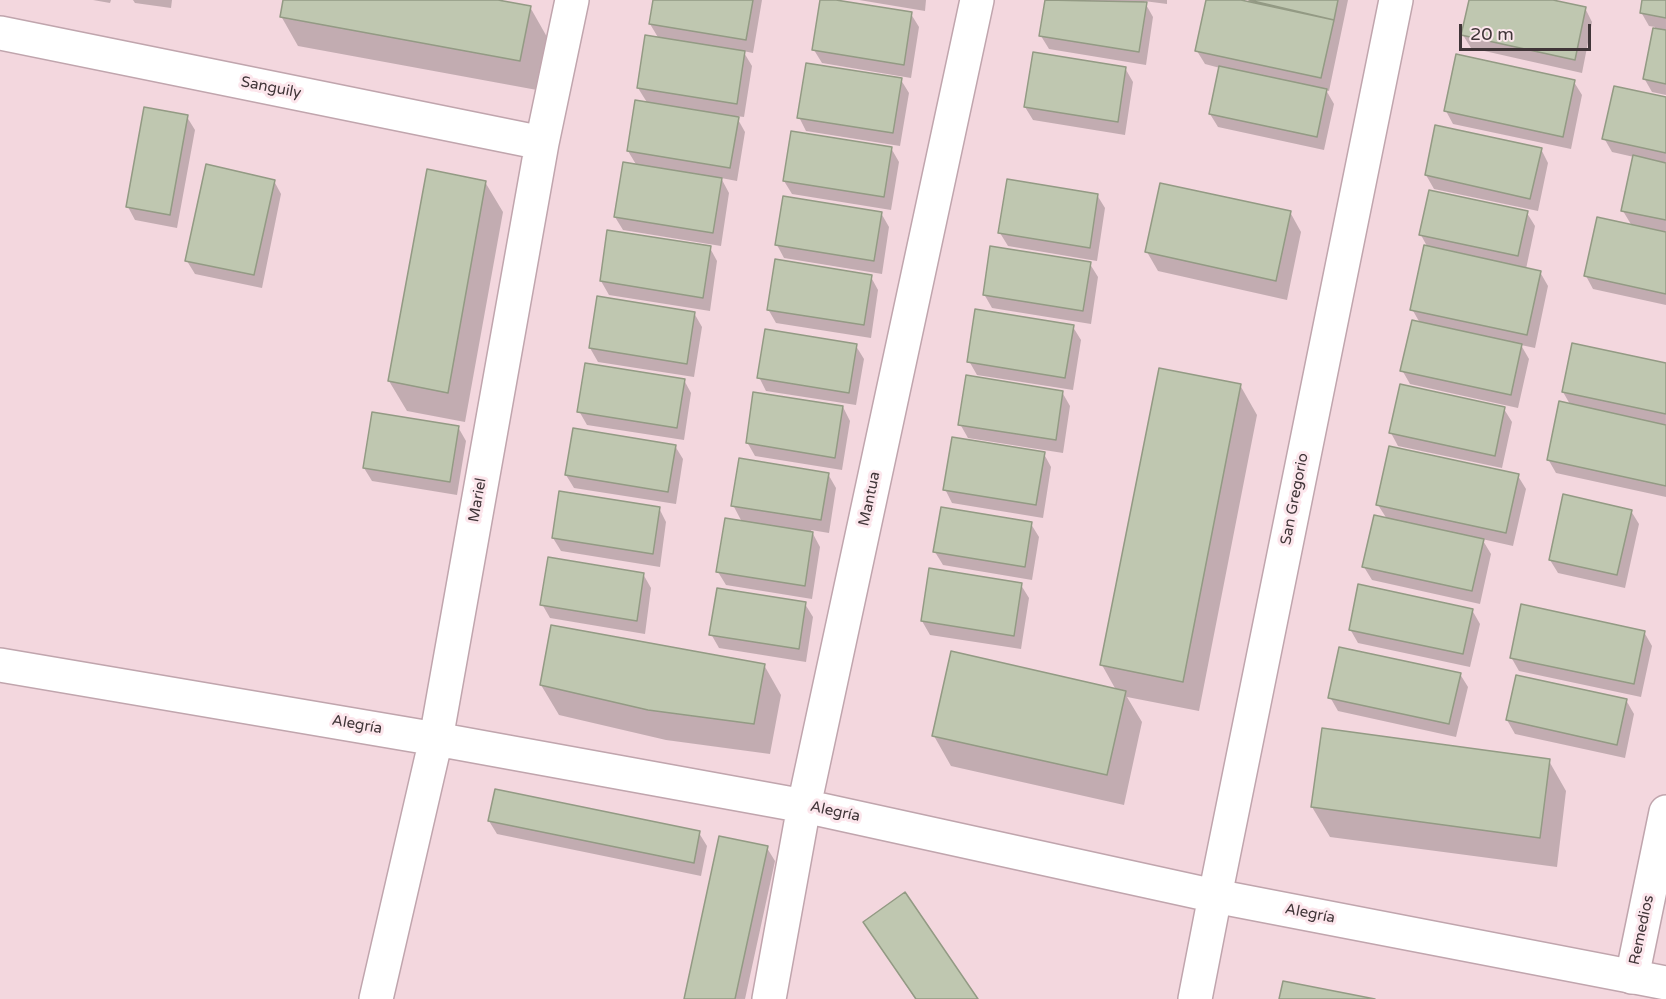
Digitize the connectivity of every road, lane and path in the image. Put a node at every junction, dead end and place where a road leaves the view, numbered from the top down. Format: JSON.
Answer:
{"nodes":[{"id":1,"x":572,"y":0,"type":"edge"},
{"id":2,"x":977,"y":0,"type":"edge"},
{"id":3,"x":1396,"y":0,"type":"edge"},
{"id":4,"x":0,"y":33,"type":"edge"},
{"id":5,"x":542,"y":143,"type":"junction"},
{"id":6,"x":0,"y":665,"type":"edge"},
{"id":7,"x":436,"y":739,"type":"junction"},
{"id":8,"x":804,"y":806,"type":"junction"},
{"id":9,"x":1666,"y":812,"type":"edge"},
{"id":10,"x":1215,"y":896,"type":"junction"},
{"id":11,"x":1632,"y":977,"type":"junction"},
{"id":12,"x":1666,"y":983,"type":"edge"},
{"id":13,"x":376,"y":999,"type":"edge"},
{"id":14,"x":769,"y":999,"type":"edge"},
{"id":15,"x":1196,"y":999,"type":"edge"}],
"edges":[{"from":1,"to":5,"type":"street","name":"Mariel"},
{"from":2,"to":8,"type":"street","name":"Mantua"},
{"from":3,"to":10,"type":"street","name":"San Gregorio"},
{"from":4,"to":5,"type":"street","name":"Sanguily"},
{"from":5,"to":7,"type":"street","name":"Mariel"},
{"from":6,"to":7,"type":"street","name":"Alegría"},
{"from":7,"to":8,"type":"street","name":"Alegría"},
{"from":7,"to":13,"type":"street","name":"Mariel"},
{"from":8,"to":10,"type":"street","name":"Alegría"},
{"from":8,"to":14,"type":"street","name":"Mantua"},
{"from":9,"to":11,"type":"street","name":"Remedios"},
{"from":10,"to":11,"type":"street","name":"Alegría"},
{"from":10,"to":15,"type":"street","name":"San Gregorio"},
{"from":11,"to":12,"type":"street","name":"Alegría"}]}
